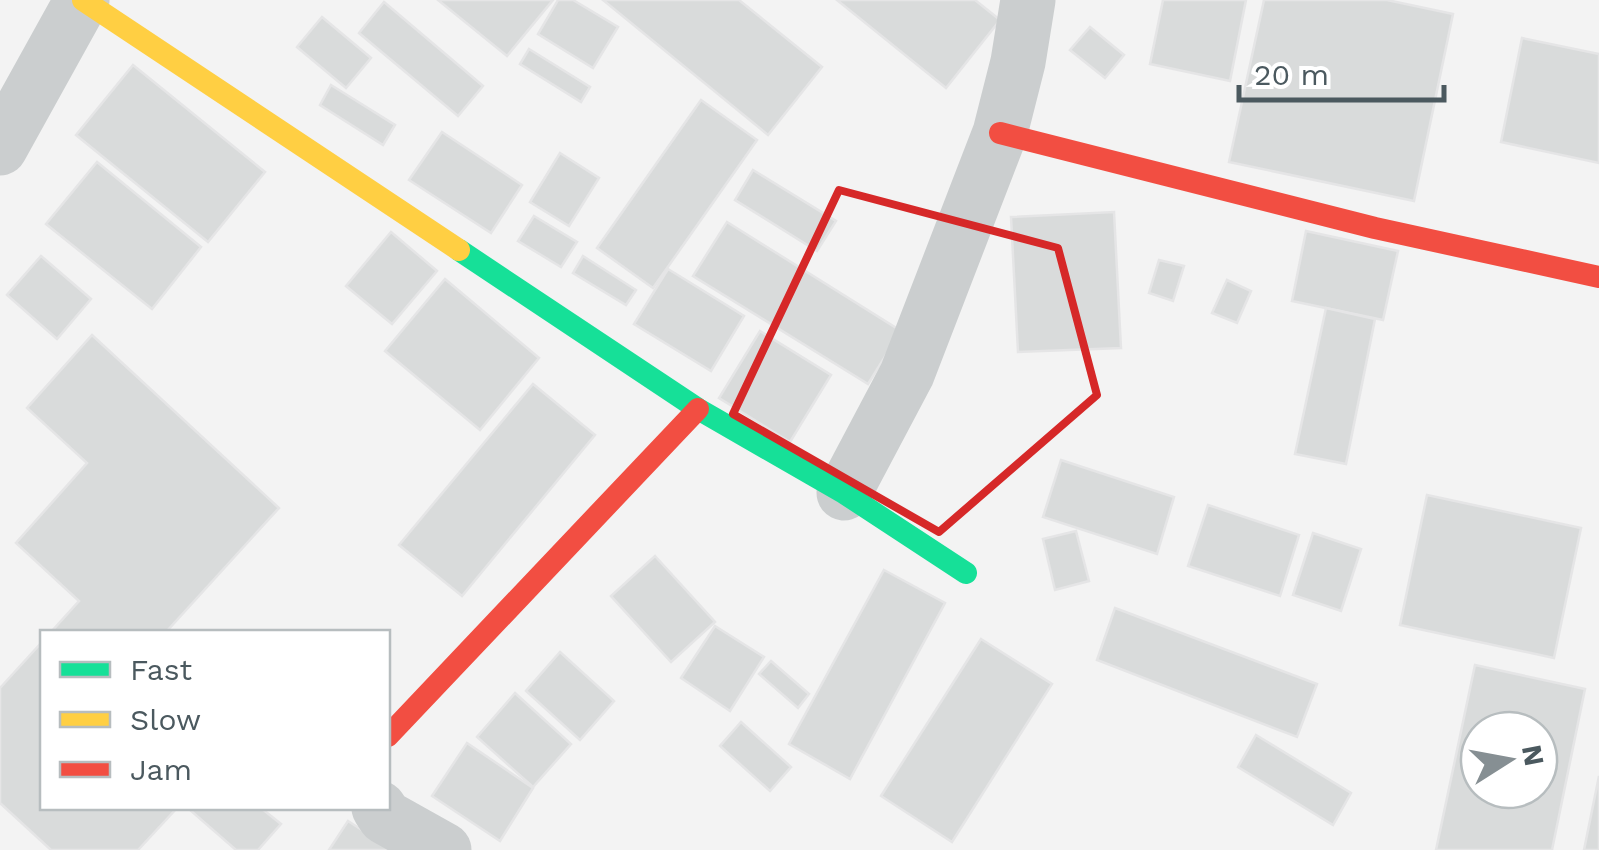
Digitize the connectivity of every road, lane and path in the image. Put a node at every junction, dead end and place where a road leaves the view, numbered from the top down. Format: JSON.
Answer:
{"nodes":[{"id":1,"x":83,"y":0,"type":"edge"},
{"id":2,"x":1028,"y":0,"type":"edge"},
{"id":3,"x":1000,"y":134,"type":"junction"},
{"id":4,"x":0,"y":148,"type":"edge"},
{"id":5,"x":1599,"y":277,"type":"edge"},
{"id":6,"x":698,"y":409,"type":"junction"},
{"id":7,"x":844,"y":493,"type":"junction"},
{"id":8,"x":966,"y":574,"type":"dead end"},
{"id":9,"x":390,"y":734,"type":"edge"},
{"id":10,"x":380,"y":810,"type":"edge"},
{"id":11,"x":444,"y":850,"type":"edge"}],
"edges":[{"from":1,"to":4,"type":"street"},
{"from":1,"to":6,"type":"street"},
{"from":2,"to":3,"type":"street"},
{"from":3,"to":5,"type":"street"},
{"from":3,"to":7,"type":"street"},
{"from":6,"to":7,"type":"street"},
{"from":6,"to":9,"type":"street"},
{"from":7,"to":8,"type":"street"},
{"from":10,"to":11,"type":"street"}]}
